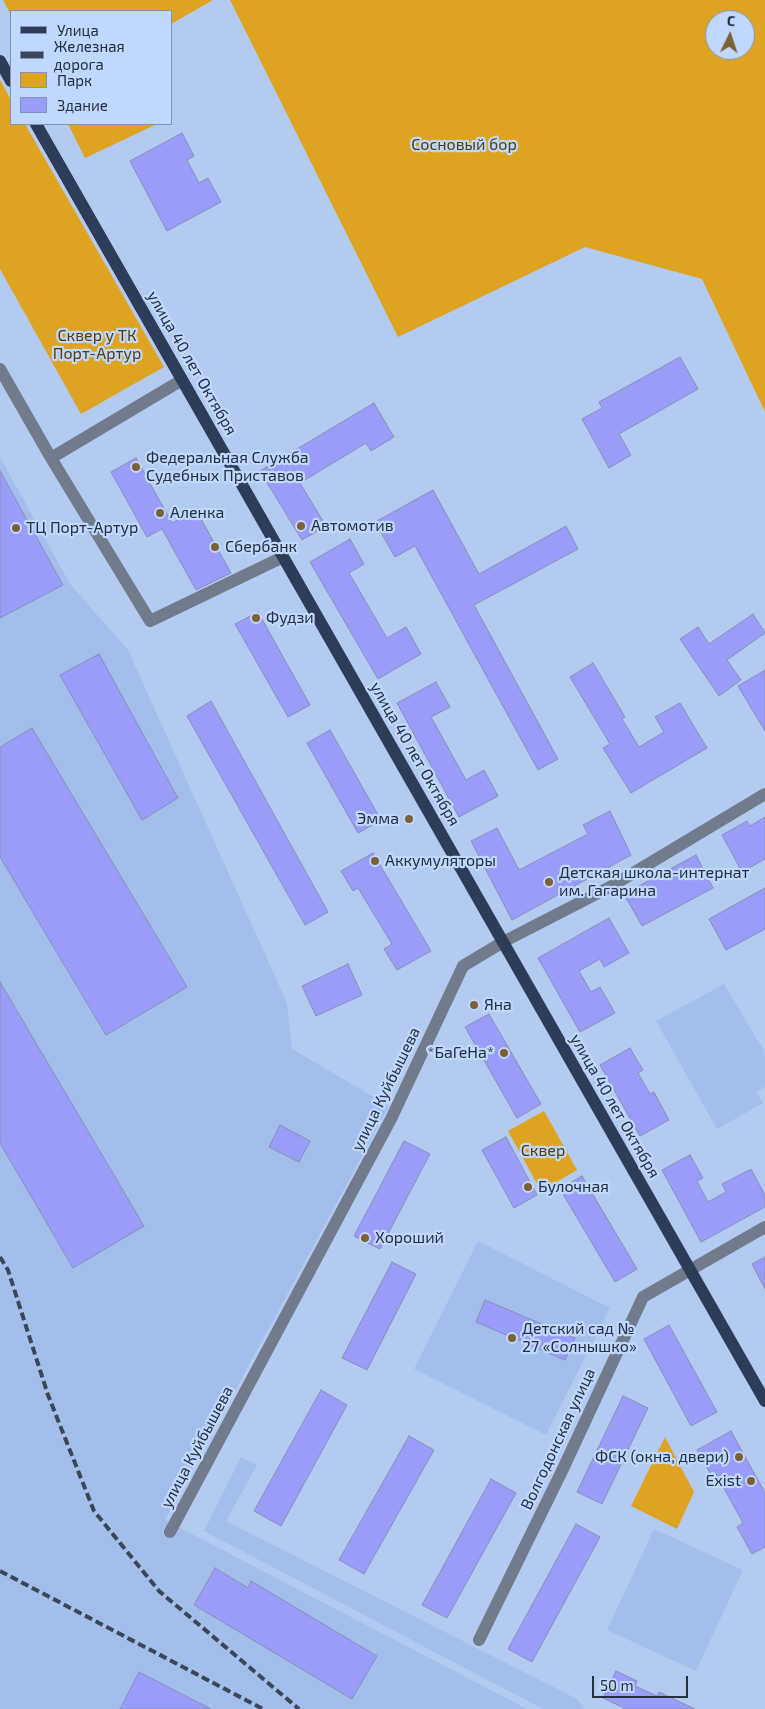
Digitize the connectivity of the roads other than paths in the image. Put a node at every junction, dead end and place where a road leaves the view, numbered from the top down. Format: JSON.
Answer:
{"nodes":[{"id":1,"x":0,"y":61,"type":"edge"},
{"id":2,"x":10,"y":79,"type":"edge"},
{"id":3,"x":37,"y":125,"type":"edge"},
{"id":4,"x":0,"y":369,"type":"edge"},
{"id":5,"x":182,"y":380,"type":"junction"},
{"id":6,"x":50,"y":458,"type":"junction"},
{"id":7,"x":283,"y":557,"type":"junction"},
{"id":8,"x":765,"y":794,"type":"edge"},
{"id":9,"x":503,"y":942,"type":"junction"},
{"id":10,"x":765,"y":1227,"type":"edge"},
{"id":11,"x":690,"y":1269,"type":"junction"},
{"id":12,"x":765,"y":1401,"type":"edge"},
{"id":13,"x":170,"y":1532,"type":"dead end"},
{"id":14,"x":479,"y":1640,"type":"dead end"}],
"edges":[{"from":1,"to":2,"type":"main road"},
{"from":3,"to":5,"type":"main road","name":"улица 40 лет Октября"},
{"from":4,"to":6,"type":"street"},
{"from":5,"to":6,"type":"street"},
{"from":5,"to":7,"type":"main road","name":"улица 40 лет Октября"},
{"from":6,"to":7,"type":"street"},
{"from":7,"to":9,"type":"main road","name":"улица 40 лет Октября"},
{"from":8,"to":9,"type":"street","name":"улица Куйбышева"},
{"from":9,"to":11,"type":"main road","name":"улица 40 лет Октября"},
{"from":9,"to":13,"type":"street","name":"улица Куйбышева"},
{"from":10,"to":11,"type":"street","name":"Волгодонская улица"},
{"from":11,"to":12,"type":"main road","name":"улица 40 лет Октября"},
{"from":11,"to":14,"type":"street","name":"Волгодонская улица"}]}
